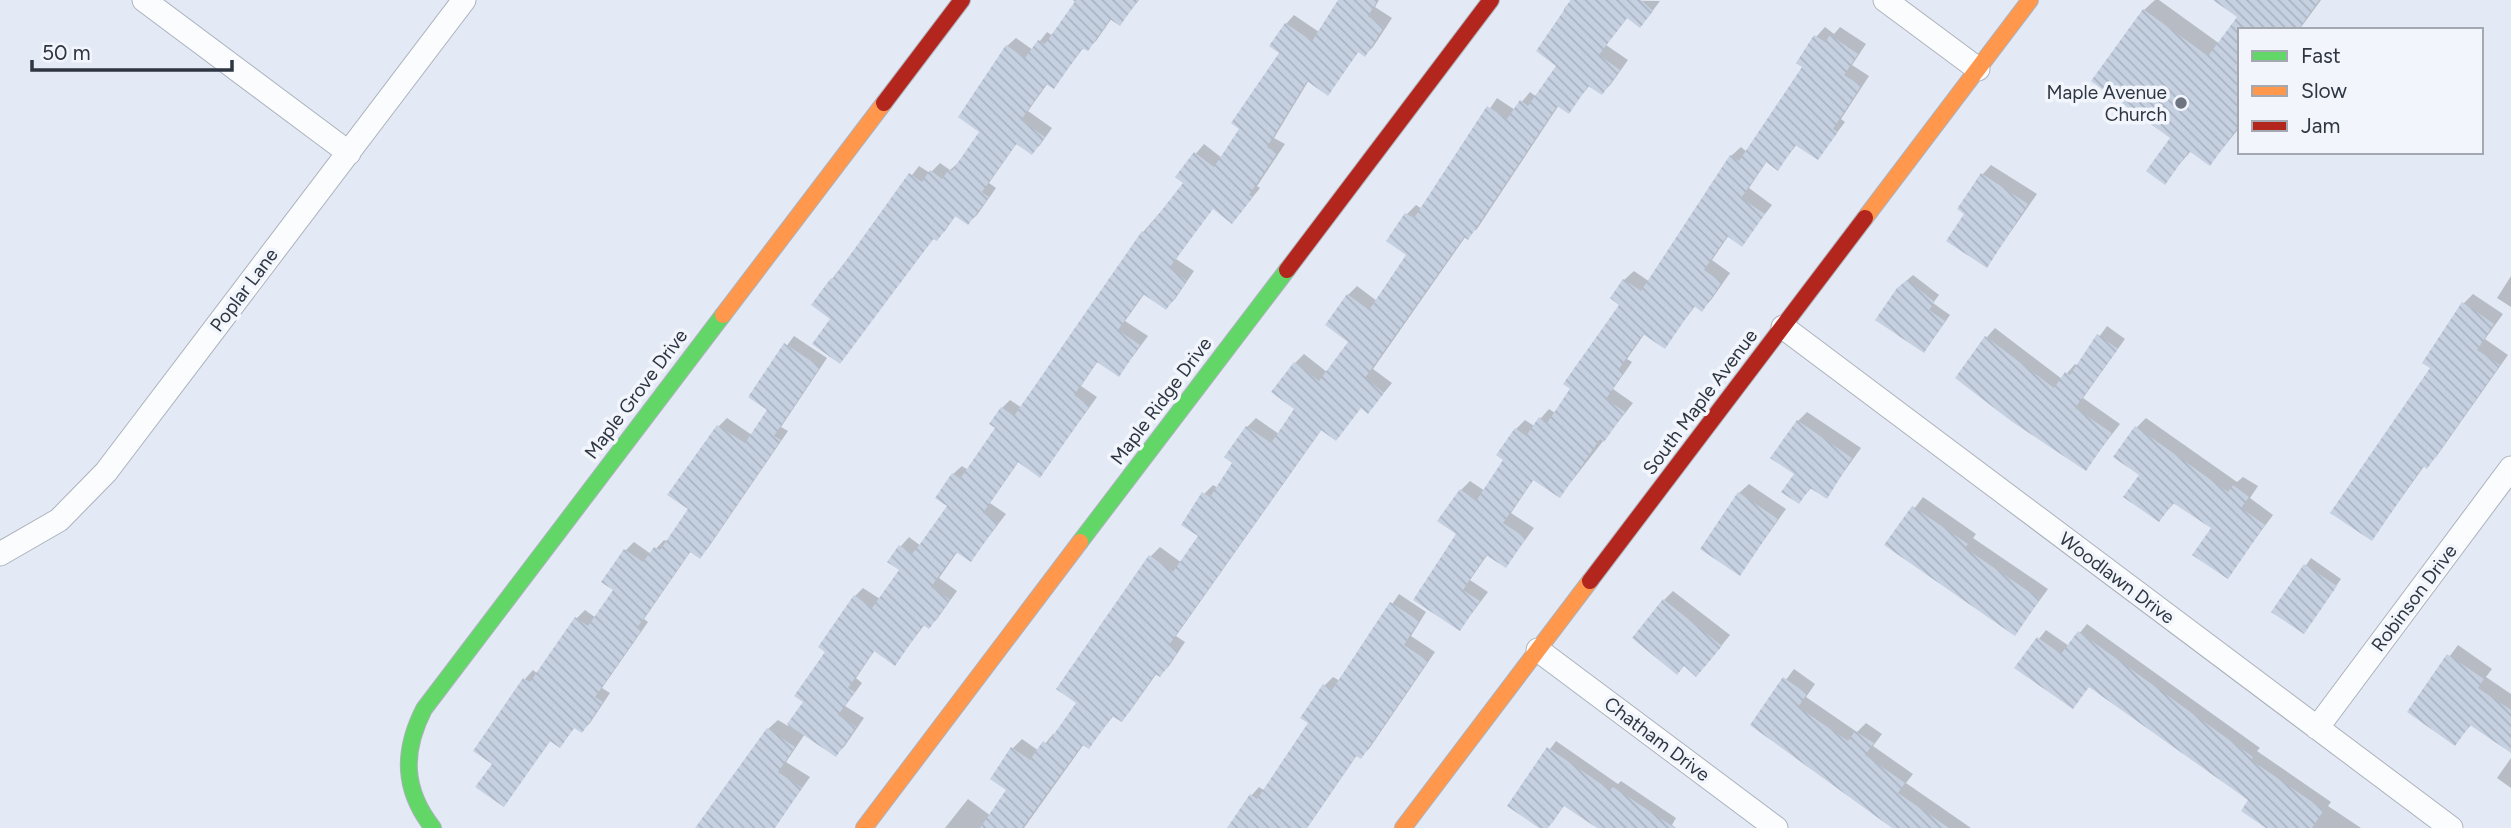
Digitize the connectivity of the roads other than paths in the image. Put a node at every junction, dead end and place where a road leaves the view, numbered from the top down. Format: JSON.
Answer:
{"nodes":[{"id":1,"x":144,"y":0,"type":"edge"},
{"id":2,"x":464,"y":0,"type":"edge"},
{"id":3,"x":962,"y":0,"type":"edge"},
{"id":4,"x":1491,"y":0,"type":"edge"},
{"id":5,"x":1885,"y":0,"type":"edge"},
{"id":6,"x":2030,"y":0,"type":"edge"},
{"id":7,"x":1978,"y":69,"type":"junction"},
{"id":8,"x":349,"y":153,"type":"junction"},
{"id":9,"x":1783,"y":327,"type":"junction"},
{"id":10,"x":2511,"y":468,"type":"edge"},
{"id":11,"x":0,"y":554,"type":"edge"},
{"id":12,"x":1538,"y":650,"type":"junction"},
{"id":13,"x":2317,"y":728,"type":"junction"},
{"id":14,"x":433,"y":828,"type":"edge"},
{"id":15,"x":864,"y":828,"type":"edge"},
{"id":16,"x":1403,"y":828,"type":"edge"},
{"id":17,"x":1776,"y":828,"type":"edge"},
{"id":18,"x":2451,"y":828,"type":"edge"}],
"edges":[{"from":1,"to":8,"type":"street"},
{"from":2,"to":8,"type":"street","name":"Poplar Lane"},
{"from":3,"to":14,"type":"street","name":"Maple Grove Drive"},
{"from":4,"to":15,"type":"street","name":"Maple Ridge Drive"},
{"from":5,"to":7,"type":"street"},
{"from":6,"to":7,"type":"street","name":"South Maple Avenue"},
{"from":7,"to":9,"type":"street","name":"South Maple Avenue"},
{"from":8,"to":11,"type":"street","name":"Poplar Lane"},
{"from":9,"to":12,"type":"street","name":"South Maple Avenue"},
{"from":9,"to":13,"type":"street","name":"Woodlawn Drive"},
{"from":10,"to":13,"type":"street","name":"Robinson Drive"},
{"from":12,"to":16,"type":"street","name":"South Maple Avenue"},
{"from":12,"to":17,"type":"street","name":"Chatham Drive"},
{"from":13,"to":18,"type":"street","name":"Woodlawn Drive"}]}
